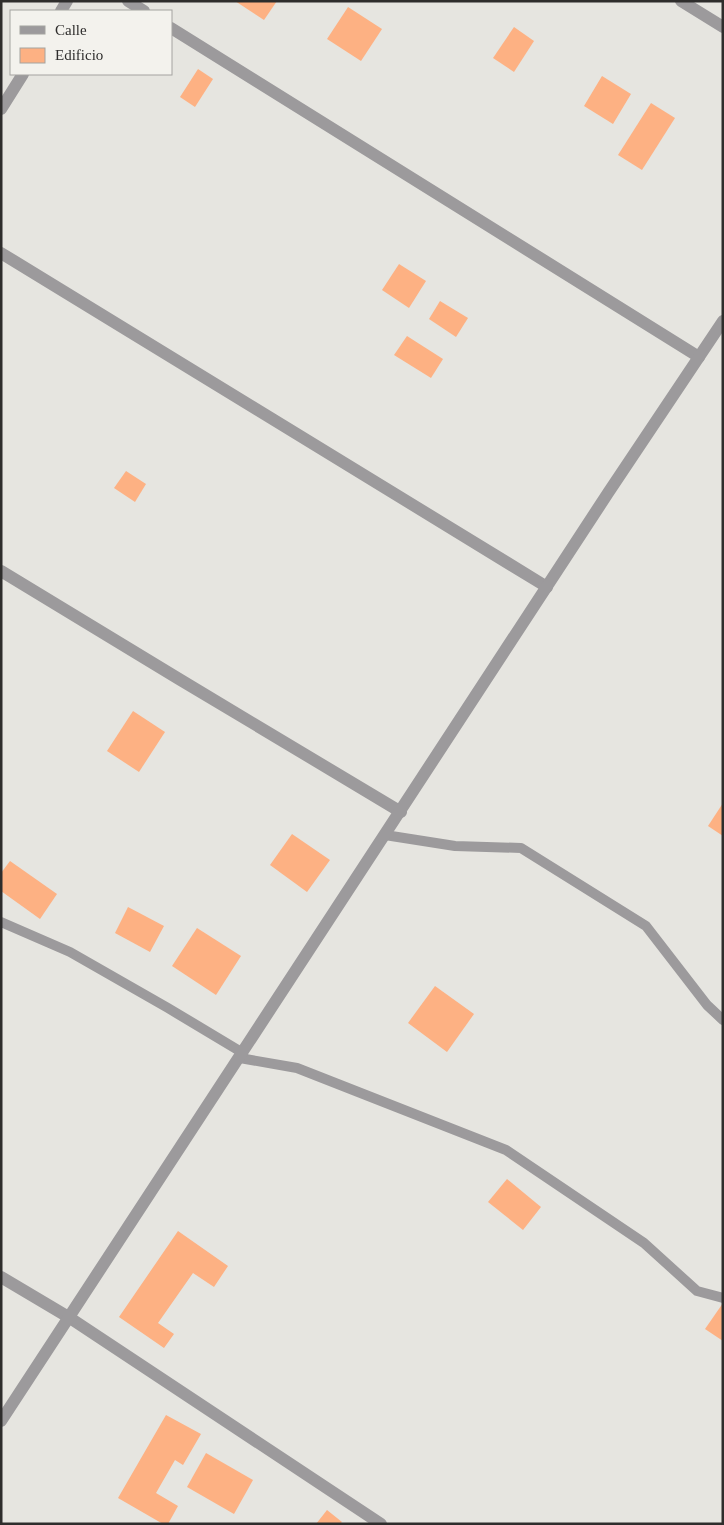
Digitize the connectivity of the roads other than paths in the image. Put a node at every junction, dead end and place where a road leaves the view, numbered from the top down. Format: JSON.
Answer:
{"nodes":[{"id":1,"x":128,"y":1,"type":"edge"},
{"id":2,"x":681,"y":1,"type":"edge"},
{"id":3,"x":142,"y":10,"type":"edge"},
{"id":4,"x":723,"y":27,"type":"edge"},
{"id":5,"x":172,"y":29,"type":"edge"},
{"id":6,"x":22,"y":75,"type":"edge"},
{"id":7,"x":1,"y":109,"type":"edge"},
{"id":8,"x":1,"y":252,"type":"edge"},
{"id":9,"x":723,"y":321,"type":"edge"},
{"id":10,"x":699,"y":357,"type":"junction"},
{"id":11,"x":1,"y":571,"type":"edge"},
{"id":12,"x":547,"y":587,"type":"junction"},
{"id":13,"x":400,"y":812,"type":"junction"},
{"id":14,"x":385,"y":835,"type":"junction"},
{"id":15,"x":1,"y":922,"type":"edge"},
{"id":16,"x":723,"y":1020,"type":"edge"},
{"id":17,"x":241,"y":1055,"type":"junction"},
{"id":18,"x":1,"y":1277,"type":"edge"},
{"id":19,"x":723,"y":1298,"type":"edge"},
{"id":20,"x":70,"y":1318,"type":"junction"},
{"id":21,"x":1,"y":1421,"type":"edge"},
{"id":22,"x":381,"y":1524,"type":"edge"}],
"edges":[{"from":1,"to":3,"type":"street"},
{"from":2,"to":4,"type":"street"},
{"from":5,"to":10,"type":"street"},
{"from":6,"to":7,"type":"street"},
{"from":8,"to":12,"type":"street"},
{"from":9,"to":10,"type":"street"},
{"from":10,"to":12,"type":"street"},
{"from":11,"to":13,"type":"street"},
{"from":12,"to":13,"type":"street"},
{"from":13,"to":14,"type":"street"},
{"from":14,"to":16,"type":"lane"},
{"from":14,"to":17,"type":"street"},
{"from":15,"to":17,"type":"lane"},
{"from":17,"to":19,"type":"lane"},
{"from":17,"to":20,"type":"street"},
{"from":18,"to":20,"type":"street"},
{"from":20,"to":21,"type":"street"},
{"from":20,"to":22,"type":"street"}]}
